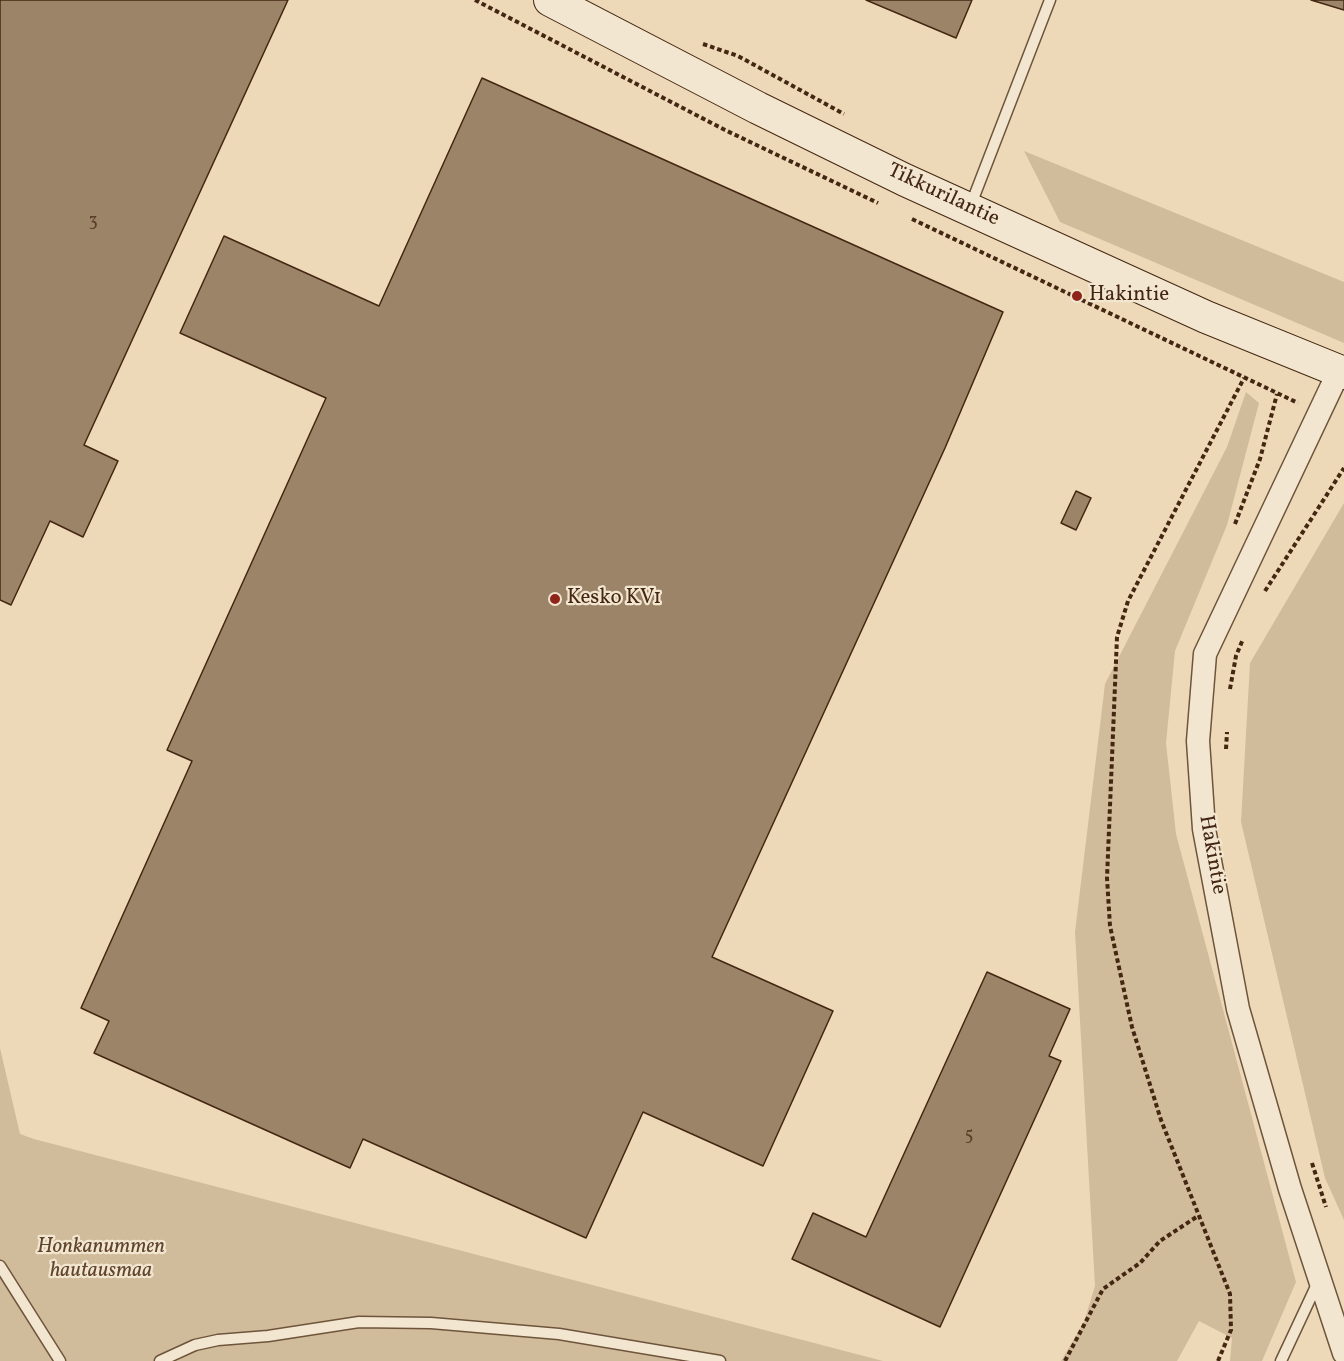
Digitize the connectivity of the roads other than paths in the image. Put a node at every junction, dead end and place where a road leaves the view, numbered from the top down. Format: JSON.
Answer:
{"nodes":[{"id":1,"x":550,"y":0,"type":"edge"},
{"id":2,"x":1050,"y":0,"type":"edge"},
{"id":3,"x":969,"y":209,"type":"junction"},
{"id":4,"x":1341,"y":372,"type":"edge"},
{"id":5,"x":0,"y":1266,"type":"edge"},
{"id":6,"x":1320,"y":1279,"type":"junction"},
{"id":7,"x":1344,"y":1353,"type":"edge"},
{"id":8,"x":60,"y":1361,"type":"edge"},
{"id":9,"x":160,"y":1361,"type":"edge"},
{"id":10,"x":720,"y":1361,"type":"edge"},
{"id":11,"x":1281,"y":1361,"type":"edge"}],
"edges":[{"from":1,"to":3,"type":"main road","name":"Tikkurilantie"},
{"from":2,"to":3,"type":"lane"},
{"from":3,"to":4,"type":"main road","name":"Tikkurilantie"},
{"from":4,"to":6,"type":"street","name":"Hakintie"},
{"from":5,"to":8,"type":"lane"},
{"from":6,"to":7,"type":"street","name":"Hakintie"},
{"from":6,"to":11,"type":"lane"},
{"from":9,"to":10,"type":"lane"}]}
